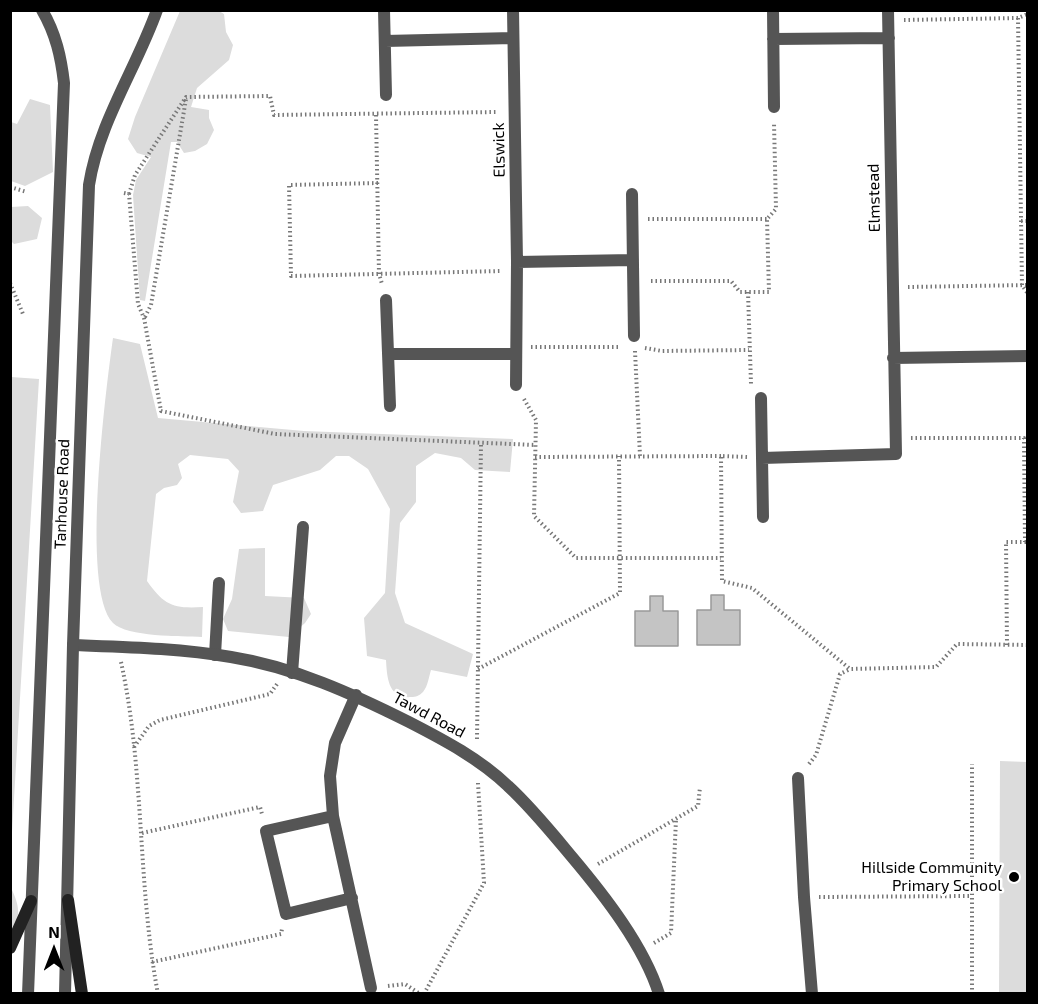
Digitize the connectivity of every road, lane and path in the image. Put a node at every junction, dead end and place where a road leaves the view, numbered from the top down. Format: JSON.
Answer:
{"nodes":[{"id":1,"x":42,"y":10,"type":"edge"},
{"id":2,"x":157,"y":10,"type":"edge"},
{"id":3,"x":384,"y":10,"type":"edge"},
{"id":4,"x":513,"y":10,"type":"edge"},
{"id":5,"x":773,"y":10,"type":"edge"},
{"id":6,"x":1028,"y":14,"type":"edge"},
{"id":7,"x":888,"y":15,"type":"edge"},
{"id":8,"x":1018,"y":18,"type":"junction"},
{"id":9,"x":513,"y":38,"type":"junction"},
{"id":10,"x":889,"y":38,"type":"junction"},
{"id":11,"x":773,"y":39,"type":"junction"},
{"id":12,"x":385,"y":41,"type":"junction"},
{"id":13,"x":386,"y":95,"type":"joint"},
{"id":14,"x":186,"y":97,"type":"junction"},
{"id":15,"x":774,"y":107,"type":"joint"},
{"id":16,"x":515,"y":111,"type":"junction"},
{"id":17,"x":376,"y":115,"type":"junction"},
{"id":18,"x":378,"y":183,"type":"junction"},
{"id":19,"x":10,"y":187,"type":"edge"},
{"id":20,"x":27,"y":192,"type":"dead end"},
{"id":21,"x":632,"y":194,"type":"dead end"},
{"id":22,"x":632,"y":219,"type":"junction"},
{"id":23,"x":767,"y":219,"type":"junction"},
{"id":24,"x":1021,"y":221,"type":"junction"},
{"id":25,"x":1028,"y":221,"type":"edge"},
{"id":26,"x":633,"y":260,"type":"junction"},
{"id":27,"x":517,"y":266,"type":"junction"},
{"id":28,"x":379,"y":274,"type":"junction"},
{"id":29,"x":633,"y":281,"type":"junction"},
{"id":30,"x":11,"y":284,"type":"edge"},
{"id":31,"x":1025,"y":285,"type":"edge"},
{"id":32,"x":892,"y":287,"type":"junction"},
{"id":33,"x":748,"y":292,"type":"junction"},
{"id":34,"x":1028,"y":294,"type":"edge"},
{"id":35,"x":386,"y":300,"type":"joint"},
{"id":36,"x":23,"y":314,"type":"dead end"},
{"id":37,"x":144,"y":318,"type":"junction"},
{"id":38,"x":634,"y":336,"type":"joint"},
{"id":39,"x":388,"y":354,"type":"junction"},
{"id":40,"x":516,"y":354,"type":"junction"},
{"id":41,"x":1028,"y":356,"type":"edge"},
{"id":42,"x":893,"y":358,"type":"junction"},
{"id":43,"x":516,"y":385,"type":"joint"},
{"id":44,"x":761,"y":398,"type":"joint"},
{"id":45,"x":390,"y":406,"type":"dead end"},
{"id":46,"x":895,"y":438,"type":"junction"},
{"id":47,"x":481,"y":443,"type":"junction"},
{"id":48,"x":535,"y":445,"type":"junction"},
{"id":49,"x":1026,"y":450,"type":"edge"},
{"id":50,"x":619,"y":456,"type":"junction"},
{"id":51,"x":640,"y":456,"type":"junction"},
{"id":52,"x":721,"y":456,"type":"junction"},
{"id":53,"x":535,"y":457,"type":"junction"},
{"id":54,"x":762,"y":458,"type":"junction"},
{"id":55,"x":763,"y":517,"type":"dead end"},
{"id":56,"x":303,"y":527,"type":"dead end"},
{"id":57,"x":1026,"y":542,"type":"edge"},
{"id":58,"x":620,"y":558,"type":"junction"},
{"id":59,"x":721,"y":558,"type":"junction"},
{"id":60,"x":219,"y":583,"type":"dead end"},
{"id":61,"x":73,"y":645,"type":"junction"},
{"id":62,"x":1007,"y":645,"type":"junction"},
{"id":63,"x":1028,"y":645,"type":"edge"},
{"id":64,"x":118,"y":646,"type":"junction"},
{"id":65,"x":215,"y":655,"type":"junction"},
{"id":66,"x":478,"y":669,"type":"junction"},
{"id":67,"x":850,"y":669,"type":"junction"},
{"id":68,"x":290,"y":672,"type":"junction"},
{"id":69,"x":356,"y":695,"type":"junction"},
{"id":70,"x":134,"y":748,"type":"junction"},
{"id":71,"x":476,"y":760,"type":"junction"},
{"id":72,"x":972,"y":764,"type":"dead end"},
{"id":73,"x":798,"y":778,"type":"joint"},
{"id":74,"x":699,"y":787,"type":"dead end"},
{"id":75,"x":333,"y":816,"type":"junction"},
{"id":76,"x":676,"y":819,"type":"junction"},
{"id":77,"x":267,"y":831,"type":"junction"},
{"id":78,"x":142,"y":833,"type":"junction"},
{"id":79,"x":584,"y":871,"type":"junction"},
{"id":80,"x":972,"y":896,"type":"junction"},
{"id":81,"x":804,"y":897,"type":"junction"},
{"id":82,"x":352,"y":898,"type":"junction"},
{"id":83,"x":68,"y":900,"type":"junction"},
{"id":84,"x":31,"y":901,"type":"junction"},
{"id":85,"x":286,"y":914,"type":"junction"},
{"id":86,"x":10,"y":948,"type":"edge"},
{"id":87,"x":640,"y":950,"type":"junction"},
{"id":88,"x":152,"y":962,"type":"junction"},
{"id":89,"x":411,"y":987,"type":"junction"},
{"id":90,"x":371,"y":988,"type":"joint"},
{"id":91,"x":28,"y":993,"type":"edge"},
{"id":92,"x":65,"y":993,"type":"edge"},
{"id":93,"x":82,"y":993,"type":"edge"},
{"id":94,"x":158,"y":993,"type":"edge"},
{"id":95,"x":412,"y":993,"type":"edge"},
{"id":96,"x":422,"y":993,"type":"edge"},
{"id":97,"x":659,"y":993,"type":"edge"},
{"id":98,"x":812,"y":993,"type":"edge"},
{"id":99,"x":972,"y":993,"type":"edge"}],
"edges":[{"from":1,"to":84,"type":"street","name":"Tanhouse Road"},
{"from":2,"to":61,"type":"street","name":"Tanhouse Road"},
{"from":3,"to":12,"type":"street"},
{"from":4,"to":9,"type":"street","name":"Elswick"},
{"from":5,"to":11,"type":"street"},
{"from":6,"to":8,"type":"path"},
{"from":7,"to":8,"type":"path"},
{"from":7,"to":10,"type":"street","name":"Elmstead"},
{"from":8,"to":24,"type":"path"},
{"from":9,"to":12,"type":"street"},
{"from":9,"to":16,"type":"street","name":"Elswick"},
{"from":10,"to":11,"type":"street"},
{"from":10,"to":32,"type":"street","name":"Elmstead"},
{"from":11,"to":15,"type":"street"},
{"from":12,"to":13,"type":"street"},
{"from":13,"to":17,"type":"path"},
{"from":14,"to":17,"type":"path"},
{"from":14,"to":37,"type":"path"},
{"from":14,"to":37,"type":"path"},
{"from":15,"to":23,"type":"path"},
{"from":16,"to":17,"type":"path"},
{"from":16,"to":27,"type":"street","name":"Elswick"},
{"from":17,"to":18,"type":"path"},
{"from":18,"to":28,"type":"path"},
{"from":18,"to":28,"type":"path"},
{"from":19,"to":20,"type":"path"},
{"from":21,"to":22,"type":"street"},
{"from":22,"to":23,"type":"path"},
{"from":22,"to":26,"type":"street"},
{"from":23,"to":33,"type":"path"},
{"from":24,"to":25,"type":"path"},
{"from":24,"to":31,"type":"path"},
{"from":26,"to":27,"type":"street"},
{"from":26,"to":29,"type":"street"},
{"from":27,"to":28,"type":"path"},
{"from":27,"to":40,"type":"street","name":"Elswick"},
{"from":28,"to":35,"type":"path"},
{"from":29,"to":33,"type":"path"},
{"from":29,"to":38,"type":"street"},
{"from":30,"to":36,"type":"path"},
{"from":31,"to":32,"type":"path"},
{"from":31,"to":34,"type":"path"},
{"from":32,"to":42,"type":"street","name":"Elmstead"},
{"from":33,"to":44,"type":"path"},
{"from":35,"to":39,"type":"street"},
{"from":37,"to":47,"type":"path"},
{"from":38,"to":51,"type":"path"},
{"from":39,"to":40,"type":"street"},
{"from":39,"to":45,"type":"street"},
{"from":40,"to":43,"type":"street","name":"Elswick"},
{"from":41,"to":42,"type":"street"},
{"from":42,"to":46,"type":"street","name":"Elmstead"},
{"from":43,"to":48,"type":"path"},
{"from":44,"to":54,"type":"street"},
{"from":46,"to":49,"type":"path"},
{"from":46,"to":54,"type":"street"},
{"from":47,"to":48,"type":"path"},
{"from":47,"to":66,"type":"path"},
{"from":48,"to":53,"type":"path"},
{"from":49,"to":57,"type":"path"},
{"from":50,"to":51,"type":"path"},
{"from":50,"to":53,"type":"path"},
{"from":50,"to":58,"type":"path"},
{"from":51,"to":52,"type":"path"},
{"from":52,"to":54,"type":"path"},
{"from":52,"to":59,"type":"path"},
{"from":53,"to":58,"type":"path"},
{"from":54,"to":55,"type":"street"},
{"from":56,"to":68,"type":"street"},
{"from":57,"to":62,"type":"path"},
{"from":58,"to":59,"type":"path"},
{"from":58,"to":66,"type":"path"},
{"from":59,"to":67,"type":"path"},
{"from":60,"to":65,"type":"street"},
{"from":61,"to":64,"type":"street","name":"Tawd Road"},
{"from":61,"to":83,"type":"street","name":"Tanhouse Road"},
{"from":62,"to":63,"type":"path"},
{"from":62,"to":67,"type":"path"},
{"from":64,"to":65,"type":"street","name":"Tawd Road"},
{"from":64,"to":70,"type":"path"},
{"from":65,"to":68,"type":"street","name":"Tawd Road"},
{"from":66,"to":71,"type":"path"},
{"from":67,"to":73,"type":"path"},
{"from":68,"to":69,"type":"street","name":"Tawd Road"},
{"from":68,"to":70,"type":"path"},
{"from":69,"to":71,"type":"street","name":"Tawd Road"},
{"from":69,"to":75,"type":"street"},
{"from":70,"to":78,"type":"path"},
{"from":71,"to":79,"type":"street","name":"Tawd Road"},
{"from":71,"to":96,"type":"path"},
{"from":72,"to":80,"type":"path"},
{"from":73,"to":81,"type":"street"},
{"from":74,"to":76,"type":"path"},
{"from":75,"to":77,"type":"street"},
{"from":75,"to":82,"type":"street"},
{"from":76,"to":79,"type":"path"},
{"from":76,"to":87,"type":"path"},
{"from":77,"to":78,"type":"path"},
{"from":77,"to":85,"type":"street"},
{"from":78,"to":88,"type":"path"},
{"from":79,"to":87,"type":"street","name":"Tawd Road"},
{"from":80,"to":81,"type":"path"},
{"from":80,"to":99,"type":"path"},
{"from":81,"to":98,"type":"street"},
{"from":82,"to":85,"type":"street"},
{"from":82,"to":90,"type":"street"},
{"from":83,"to":92,"type":"street","name":"Tanhouse Road"},
{"from":83,"to":93,"type":"main road"},
{"from":84,"to":86,"type":"main road"},
{"from":84,"to":91,"type":"street","name":"Tanhouse Road"},
{"from":85,"to":88,"type":"path"},
{"from":87,"to":97,"type":"street","name":"Tawd Road"},
{"from":88,"to":94,"type":"path"},
{"from":89,"to":90,"type":"path"},
{"from":89,"to":95,"type":"path"},
{"from":89,"to":96,"type":"path"}]}
